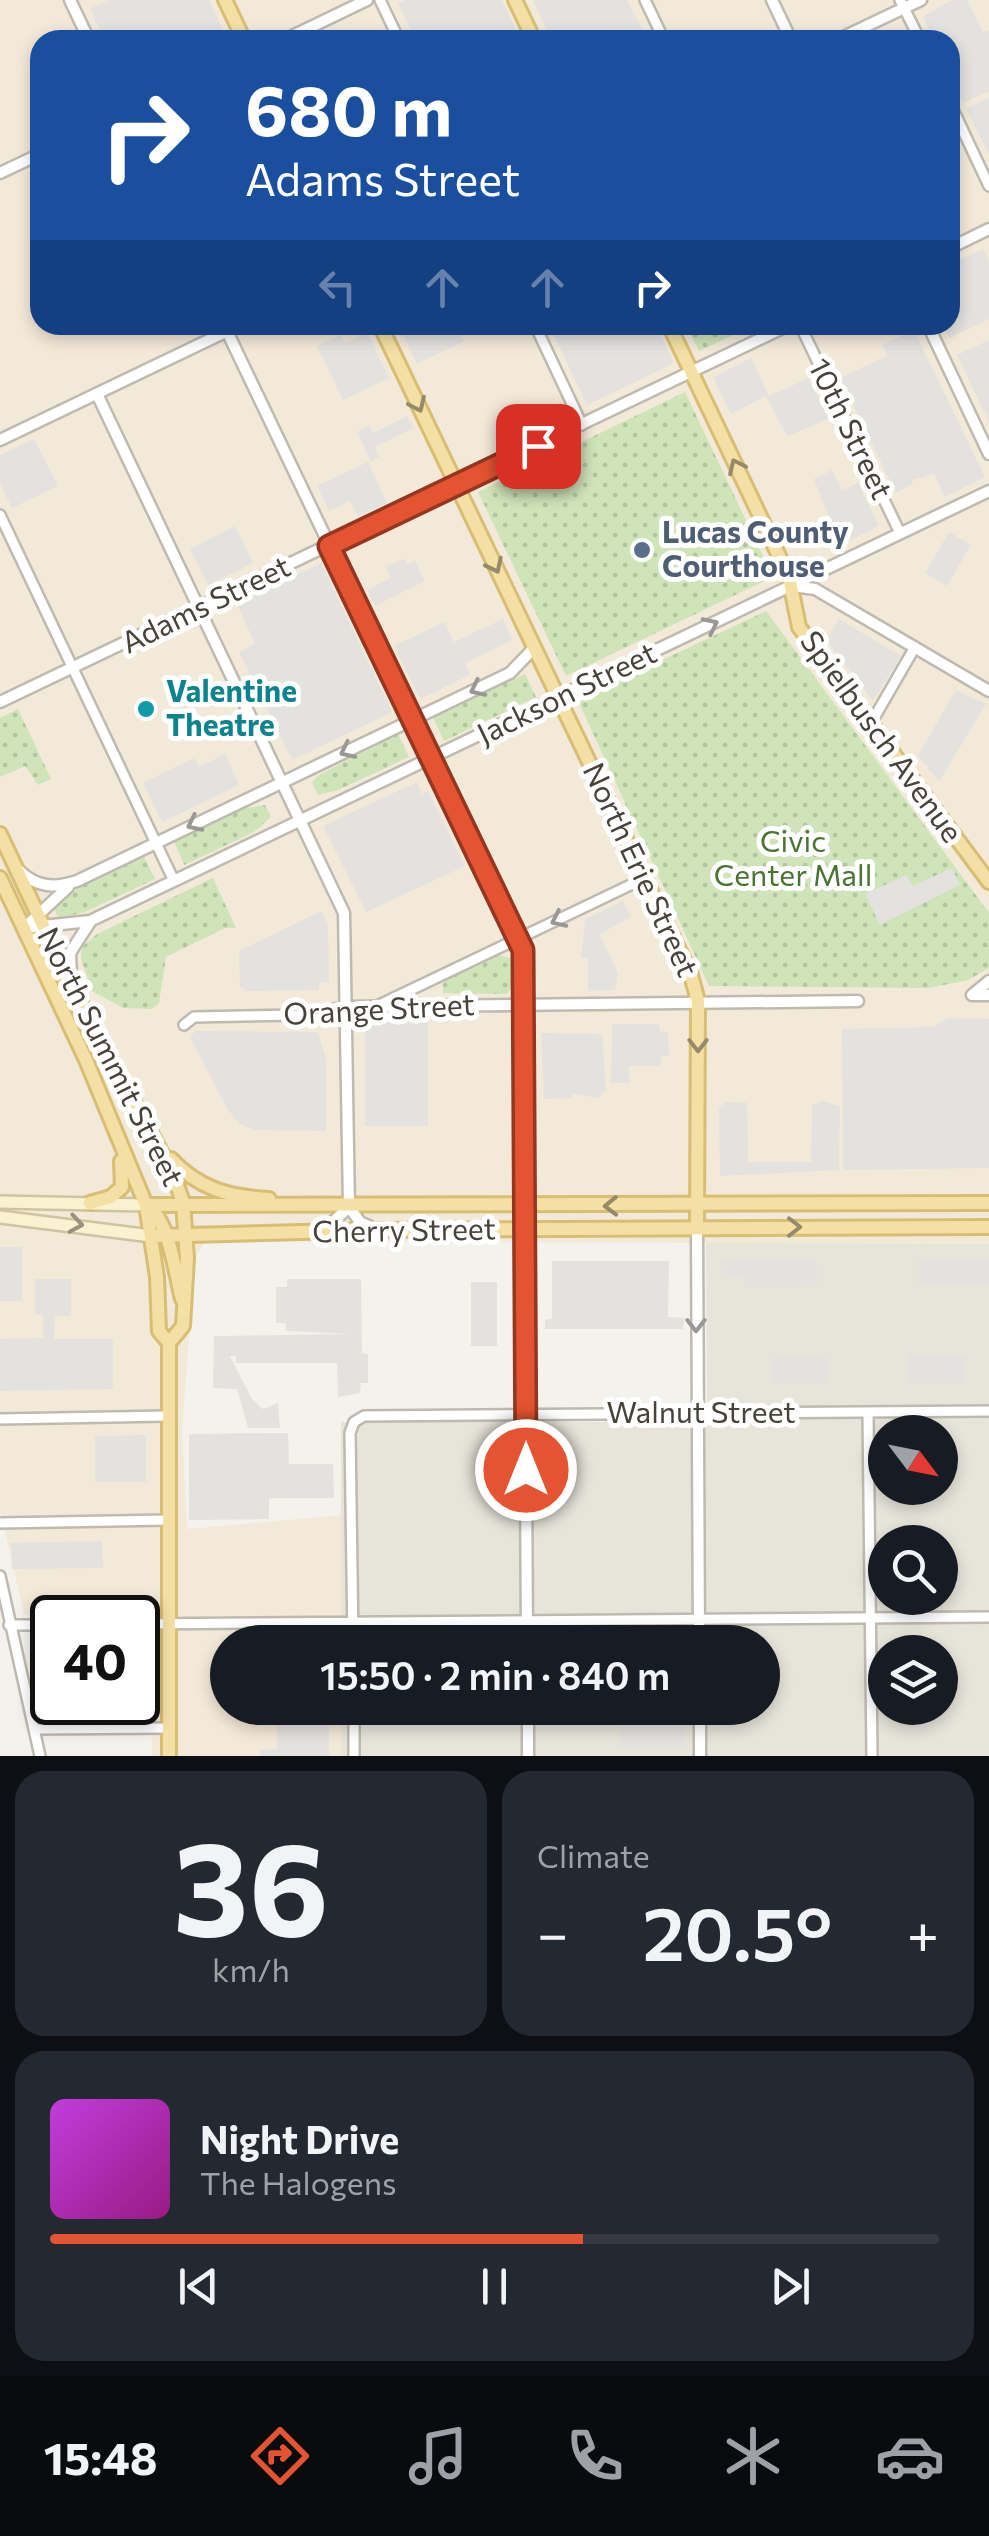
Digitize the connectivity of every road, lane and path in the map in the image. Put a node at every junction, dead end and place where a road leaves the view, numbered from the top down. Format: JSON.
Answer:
{"nodes":[{"id":1,"x":70,"y":0,"type":"edge"},
{"id":2,"x":225,"y":0,"type":"edge"},
{"id":3,"x":367,"y":0,"type":"edge"},
{"id":4,"x":380,"y":0,"type":"edge"},
{"id":5,"x":515,"y":0,"type":"edge"},
{"id":6,"x":645,"y":0,"type":"edge"},
{"id":7,"x":772,"y":0,"type":"edge"},
{"id":8,"x":921,"y":0,"type":"edge"},
{"id":9,"x":902,"y":4,"type":"edge"},
{"id":10,"x":84,"y":30,"type":"edge"},
{"id":11,"x":239,"y":30,"type":"edge"},
{"id":12,"x":305,"y":30,"type":"edge"},
{"id":13,"x":394,"y":30,"type":"edge"},
{"id":14,"x":529,"y":30,"type":"edge"},
{"id":15,"x":659,"y":30,"type":"edge"},
{"id":16,"x":786,"y":30,"type":"edge"},
{"id":17,"x":856,"y":30,"type":"edge"},
{"id":18,"x":915,"y":30,"type":"edge"},
{"id":19,"x":960,"y":124,"type":"edge"},
{"id":20,"x":30,"y":159,"type":"edge"},
{"id":21,"x":0,"y":173,"type":"edge"},
{"id":22,"x":989,"y":186,"type":"edge"},
{"id":23,"x":989,"y":229,"type":"edge"},
{"id":24,"x":960,"y":243,"type":"edge"},
{"id":25,"x":212,"y":335,"type":"edge"},
{"id":26,"x":229,"y":335,"type":"edge"},
{"id":27,"x":385,"y":335,"type":"edge"},
{"id":28,"x":540,"y":335,"type":"edge"},
{"id":29,"x":674,"y":335,"type":"edge"},
{"id":30,"x":768,"y":335,"type":"edge"},
{"id":31,"x":805,"y":335,"type":"edge"},
{"id":32,"x":933,"y":335,"type":"edge"},
{"id":33,"x":692,"y":372,"type":"junction"},
{"id":34,"x":97,"y":394,"type":"junction"},
{"id":35,"x":582,"y":425,"type":"junction"},
{"id":36,"x":0,"y":440,"type":"edge"},
{"id":37,"x":989,"y":454,"type":"edge"},
{"id":38,"x":456,"y":485,"type":"junction"},
{"id":39,"x":989,"y":491,"type":"edge"},
{"id":40,"x":0,"y":514,"type":"edge"},
{"id":41,"x":900,"y":533,"type":"junction"},
{"id":42,"x":329,"y":546,"type":"junction"},
{"id":43,"x":792,"y":586,"type":"junction"},
{"id":44,"x":199,"y":608,"type":"junction"},
{"id":45,"x":534,"y":647,"type":"junction"},
{"id":46,"x":915,"y":647,"type":"junction"},
{"id":47,"x":73,"y":668,"type":"junction"},
{"id":48,"x":989,"y":691,"type":"edge"},
{"id":49,"x":560,"y":698,"type":"junction"},
{"id":50,"x":0,"y":702,"type":"edge"},
{"id":51,"x":412,"y":720,"type":"junction"},
{"id":52,"x":870,"y":725,"type":"junction"},
{"id":53,"x":430,"y":759,"type":"junction"},
{"id":54,"x":282,"y":782,"type":"junction"},
{"id":55,"x":300,"y":821,"type":"junction"},
{"id":56,"x":0,"y":834,"type":"edge"},
{"id":57,"x":156,"y":843,"type":"junction"},
{"id":58,"x":14,"y":865,"type":"junction"},
{"id":59,"x":0,"y":878,"type":"edge"},
{"id":60,"x":646,"y":878,"type":"junction"},
{"id":61,"x":77,"y":880,"type":"junction"},
{"id":62,"x":174,"y":881,"type":"junction"},
{"id":63,"x":989,"y":882,"type":"edge"},
{"id":64,"x":38,"y":914,"type":"junction"},
{"id":65,"x":90,"y":921,"type":"junction"},
{"id":66,"x":24,"y":928,"type":"junction"},
{"id":67,"x":46,"y":930,"type":"junction"},
{"id":68,"x":518,"y":939,"type":"junction"},
{"id":69,"x":989,"y":981,"type":"edge"},
{"id":70,"x":71,"y":985,"type":"junction"},
{"id":71,"x":989,"y":995,"type":"edge"},
{"id":72,"x":698,"y":1001,"type":"junction"},
{"id":73,"x":858,"y":1001,"type":"dead end"},
{"id":74,"x":524,"y":1003,"type":"junction"},
{"id":75,"x":379,"y":1006,"type":"junction"},
{"id":76,"x":347,"y":1007,"type":"junction"},
{"id":77,"x":184,"y":1024,"type":"dead end"},
{"id":78,"x":115,"y":1128,"type":"junction"},
{"id":79,"x":150,"y":1134,"type":"junction"},
{"id":80,"x":0,"y":1202,"type":"edge"},
{"id":81,"x":90,"y":1203,"type":"junction"},
{"id":82,"x":989,"y":1203,"type":"edge"},
{"id":83,"x":697,"y":1204,"type":"junction"},
{"id":84,"x":146,"y":1205,"type":"junction"},
{"id":85,"x":183,"y":1206,"type":"junction"},
{"id":86,"x":301,"y":1206,"type":"junction"},
{"id":87,"x":525,"y":1206,"type":"junction"},
{"id":88,"x":349,"y":1207,"type":"junction"},
{"id":89,"x":0,"y":1218,"type":"edge"},
{"id":90,"x":697,"y":1228,"type":"junction"},
{"id":91,"x":989,"y":1228,"type":"edge"},
{"id":92,"x":526,"y":1229,"type":"junction"},
{"id":93,"x":378,"y":1230,"type":"junction"},
{"id":94,"x":322,"y":1233,"type":"junction"},
{"id":95,"x":186,"y":1234,"type":"junction"},
{"id":96,"x":158,"y":1236,"type":"junction"},
{"id":97,"x":184,"y":1309,"type":"junction"},
{"id":98,"x":169,"y":1343,"type":"junction"},
{"id":99,"x":989,"y":1411,"type":"edge"},
{"id":100,"x":868,"y":1412,"type":"junction"},
{"id":101,"x":526,"y":1414,"type":"junction"},
{"id":102,"x":697,"y":1414,"type":"junction"},
{"id":103,"x":167,"y":1416,"type":"junction"},
{"id":104,"x":0,"y":1419,"type":"edge"},
{"id":105,"x":168,"y":1520,"type":"junction"},
{"id":106,"x":0,"y":1523,"type":"edge"},
{"id":107,"x":0,"y":1576,"type":"edge"},
{"id":108,"x":989,"y":1617,"type":"edge"},
{"id":109,"x":870,"y":1618,"type":"junction"},
{"id":110,"x":699,"y":1621,"type":"junction"},
{"id":111,"x":352,"y":1622,"type":"junction"},
{"id":112,"x":527,"y":1622,"type":"junction"},
{"id":113,"x":160,"y":1624,"type":"edge"},
{"id":114,"x":168,"y":1624,"type":"junction"},
{"id":115,"x":9,"y":1625,"type":"junction"},
{"id":116,"x":30,"y":1625,"type":"edge"},
{"id":117,"x":352,"y":1625,"type":"edge"},
{"id":118,"x":699,"y":1625,"type":"edge"},
{"id":119,"x":354,"y":1725,"type":"edge"},
{"id":120,"x":528,"y":1725,"type":"edge"},
{"id":121,"x":700,"y":1725,"type":"edge"},
{"id":122,"x":169,"y":1728,"type":"junction"},
{"id":123,"x":34,"y":1729,"type":"junction"},
{"id":124,"x":40,"y":1756,"type":"edge"},
{"id":125,"x":169,"y":1756,"type":"edge"},
{"id":126,"x":354,"y":1756,"type":"edge"},
{"id":127,"x":528,"y":1756,"type":"edge"},
{"id":128,"x":700,"y":1756,"type":"edge"},
{"id":129,"x":872,"y":1756,"type":"edge"}],
"edges":[{"from":1,"to":10,"type":"street"},
{"from":2,"to":11,"type":"main road"},
{"from":3,"to":12,"type":"street"},
{"from":4,"to":13,"type":"street"},
{"from":5,"to":14,"type":"main road"},
{"from":6,"to":15,"type":"street"},
{"from":7,"to":16,"type":"street"},
{"from":8,"to":9,"type":"street"},
{"from":9,"to":17,"type":"street"},
{"from":9,"to":18,"type":"street"},
{"from":19,"to":22,"type":"street"},
{"from":20,"to":21,"type":"street"},
{"from":23,"to":24,"type":"street"},
{"from":25,"to":34,"type":"street"},
{"from":26,"to":42,"type":"street"},
{"from":27,"to":38,"type":"main road","name":"North Erie Street","one_way":true},
{"from":28,"to":35,"type":"street"},
{"from":29,"to":33,"type":"main road","name":"Spielbusch Avenue"},
{"from":30,"to":33,"type":"street","name":"Adams Street"},
{"from":31,"to":41,"type":"street","name":"10th Street"},
{"from":32,"to":37,"type":"street"},
{"from":33,"to":35,"type":"street","name":"Adams Street"},
{"from":43,"to":33,"type":"main road","name":"Spielbusch Avenue","one_way":true},
{"from":34,"to":36,"type":"street"},
{"from":34,"to":44,"type":"street"},
{"from":35,"to":38,"type":"street","name":"Adams Street"},
{"from":38,"to":42,"type":"street","name":"Adams Street"},
{"from":38,"to":45,"type":"main road","name":"North Erie Street","one_way":true},
{"from":39,"to":41,"type":"street","name":"Jackson Street"},
{"from":40,"to":47,"type":"street"},
{"from":41,"to":43,"type":"street","name":"Jackson Street"},
{"from":42,"to":44,"type":"street","name":"Adams Street"},
{"from":42,"to":51,"type":"street"},
{"from":43,"to":46,"type":"street"},
{"from":49,"to":43,"type":"street","name":"Jackson Street","one_way":true},
{"from":43,"to":52,"type":"main road","name":"Spielbusch Avenue"},
{"from":44,"to":47,"type":"street","name":"Adams Street"},
{"from":44,"to":54,"type":"street"},
{"from":45,"to":49,"type":"main road","name":"North Erie Street"},
{"from":45,"to":51,"type":"street","name":"Jackson Street","one_way":true},
{"from":46,"to":48,"type":"street"},
{"from":46,"to":52,"type":"street"},
{"from":47,"to":50,"type":"street","name":"Adams Street"},
{"from":47,"to":57,"type":"street"},
{"from":49,"to":53,"type":"street","name":"Jackson Street"},
{"from":49,"to":60,"type":"main road","name":"North Erie Street"},
{"from":51,"to":53,"type":"street"},
{"from":51,"to":54,"type":"street","name":"Jackson Street","one_way":true},
{"from":52,"to":63,"type":"main road","name":"Spielbusch Avenue"},
{"from":53,"to":55,"type":"street","name":"Jackson Street"},
{"from":53,"to":68,"type":"street"},
{"from":54,"to":55,"type":"street"},
{"from":54,"to":57,"type":"street","name":"Jackson Street","one_way":true},
{"from":55,"to":62,"type":"street","name":"Jackson Street"},
{"from":55,"to":76,"type":"street"},
{"from":56,"to":58,"type":"main road","name":"North Summit Street"},
{"from":57,"to":61,"type":"street","name":"Jackson Street"},
{"from":57,"to":62,"type":"street"},
{"from":58,"to":61,"type":"street","name":"Jackson Street"},
{"from":58,"to":64,"type":"main road","name":"North Summit Street"},
{"from":59,"to":66,"type":"main road","name":"North Summit Street"},
{"from":60,"to":68,"type":"street","one_way":true},
{"from":60,"to":72,"type":"main road","name":"North Erie Street"},
{"from":61,"to":64,"type":"street","name":"Jackson Street"},
{"from":62,"to":65,"type":"street","name":"Jackson Street"},
{"from":64,"to":66,"type":"street","name":"Jackson Street"},
{"from":64,"to":67,"type":"main road","name":"North Summit Street"},
{"from":65,"to":67,"type":"street","name":"Jackson Street"},
{"from":65,"to":70,"type":"street"},
{"from":66,"to":67,"type":"street","name":"Jackson Street"},
{"from":66,"to":78,"type":"main road","name":"North Summit Street"},
{"from":67,"to":70,"type":"main road","name":"North Summit Street"},
{"from":68,"to":74,"type":"street"},
{"from":68,"to":75,"type":"street"},
{"from":69,"to":71,"type":"street"},
{"from":70,"to":79,"type":"main road","name":"North Summit Street"},
{"from":72,"to":73,"type":"street","name":"Orange Street"},
{"from":72,"to":74,"type":"street","name":"Orange Street"},
{"from":72,"to":83,"type":"main road","name":"North Erie Street","one_way":true},
{"from":74,"to":75,"type":"street","name":"Orange Street"},
{"from":74,"to":87,"type":"street"},
{"from":75,"to":76,"type":"street","name":"Orange Street"},
{"from":76,"to":77,"type":"street","name":"Orange Street"},
{"from":76,"to":88,"type":"street"},
{"from":78,"to":81,"type":"main road"},
{"from":78,"to":84,"type":"main road","name":"North Summit Street"},
{"from":79,"to":85,"type":"main road","name":"North Summit Street"},
{"from":79,"to":86,"type":"main road"},
{"from":80,"to":81,"type":"main road","name":"Cherry Street"},
{"from":81,"to":84,"type":"main road","name":"Cherry Street"},
{"from":82,"to":83,"type":"main road","name":"Cherry Street"},
{"from":83,"to":87,"type":"main road","name":"Cherry Street","one_way":true},
{"from":83,"to":90,"type":"main road","name":"North Erie Street"},
{"from":84,"to":85,"type":"main road","name":"Cherry Street"},
{"from":84,"to":96,"type":"main road","name":"North Summit Street"},
{"from":85,"to":86,"type":"main road","name":"Cherry Street"},
{"from":85,"to":95,"type":"main road","name":"North Summit Street"},
{"from":86,"to":88,"type":"main road","name":"Cherry Street"},
{"from":87,"to":88,"type":"main road","name":"Cherry Street"},
{"from":87,"to":92,"type":"street"},
{"from":88,"to":93,"type":"street"},
{"from":88,"to":94,"type":"street"},
{"from":89,"to":96,"type":"main road","name":"Cherry Street","one_way":true},
{"from":90,"to":91,"type":"main road","name":"Cherry Street","one_way":true},
{"from":90,"to":92,"type":"main road","name":"Cherry Street"},
{"from":90,"to":102,"type":"street","name":"North Erie Street","one_way":true},
{"from":92,"to":93,"type":"main road","name":"Cherry Street"},
{"from":92,"to":101,"type":"street"},
{"from":93,"to":94,"type":"main road","name":"Cherry Street"},
{"from":94,"to":95,"type":"main road","name":"Cherry Street"},
{"from":95,"to":96,"type":"main road","name":"Cherry Street"},
{"from":95,"to":97,"type":"main road","name":"North Summit Street"},
{"from":96,"to":97,"type":"main road"},
{"from":96,"to":98,"type":"main road","name":"North Summit Street"},
{"from":97,"to":98,"type":"main road","name":"North Summit Street"},
{"from":98,"to":103,"type":"main road","name":"North Summit Street"},
{"from":99,"to":100,"type":"street","name":"Walnut Street"},
{"from":100,"to":102,"type":"street","name":"Walnut Street"},
{"from":100,"to":109,"type":"street"},
{"from":101,"to":102,"type":"street","name":"Walnut Street"},
{"from":101,"to":111,"type":"street","name":"Walnut Street"},
{"from":101,"to":112,"type":"street"},
{"from":102,"to":110,"type":"street","name":"North Erie Street"},
{"from":103,"to":104,"type":"street"},
{"from":103,"to":105,"type":"main road","name":"North Summit Street"},
{"from":105,"to":106,"type":"street"},
{"from":105,"to":114,"type":"main road","name":"North Summit Street"},
{"from":107,"to":115,"type":"street"},
{"from":108,"to":109,"type":"street"},
{"from":109,"to":110,"type":"street"},
{"from":109,"to":129,"type":"street"},
{"from":110,"to":112,"type":"street"},
{"from":110,"to":118,"type":"street","name":"North Erie Street"},
{"from":111,"to":112,"type":"street"},
{"from":111,"to":114,"type":"street"},
{"from":111,"to":117,"type":"street"},
{"from":113,"to":114,"type":"street"},
{"from":114,"to":122,"type":"main road","name":"North Summit Street"},
{"from":115,"to":116,"type":"street"},
{"from":115,"to":123,"type":"street"},
{"from":119,"to":126,"type":"street"},
{"from":120,"to":127,"type":"street"},
{"from":121,"to":128,"type":"street"},
{"from":122,"to":123,"type":"street"},
{"from":122,"to":125,"type":"main road","name":"North Summit Street"},
{"from":123,"to":124,"type":"street"}]}
